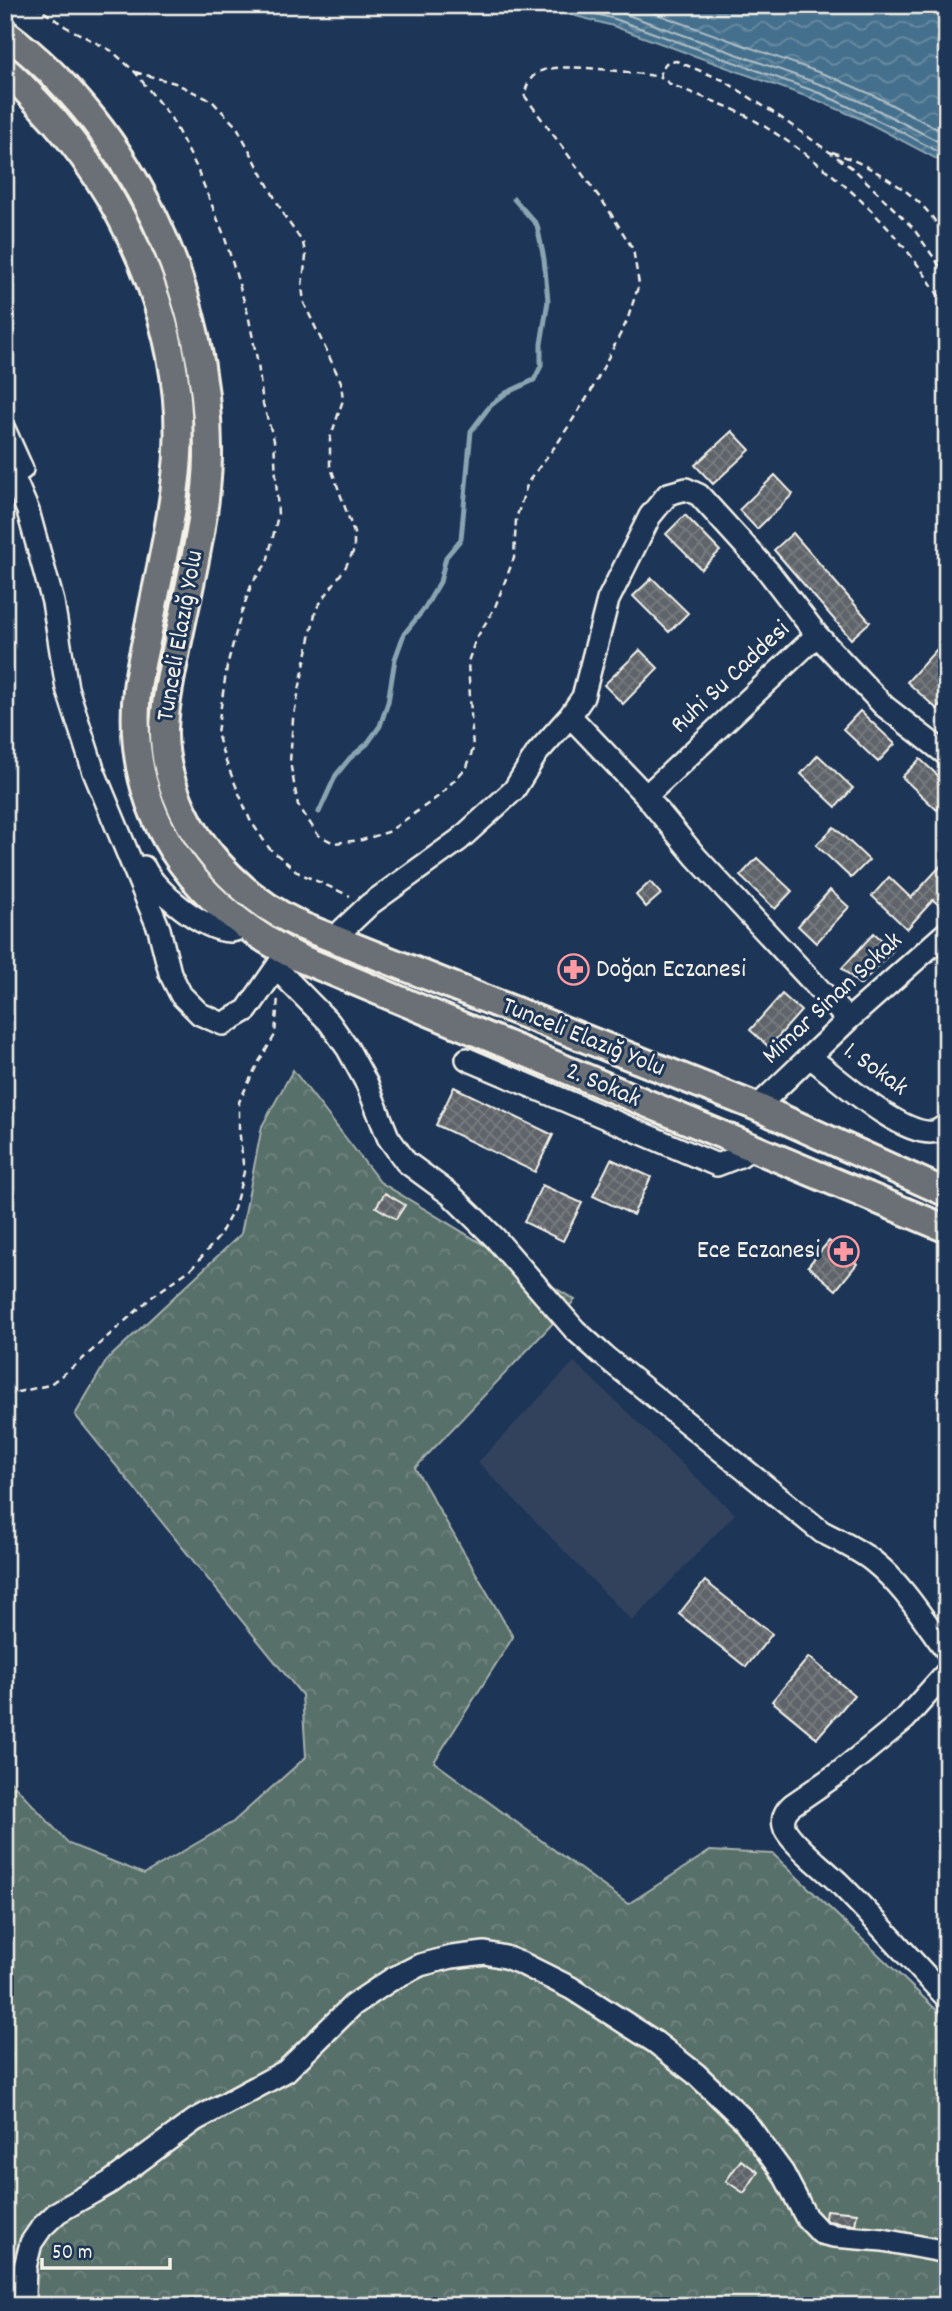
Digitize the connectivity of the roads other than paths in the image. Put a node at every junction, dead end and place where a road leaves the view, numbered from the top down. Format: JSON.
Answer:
{"nodes":[{"id":1,"x":5,"y":33,"type":"edge"},
{"id":2,"x":5,"y":70,"type":"edge"},
{"id":3,"x":5,"y":431,"type":"edge"},
{"id":4,"x":5,"y":457,"type":"edge"},
{"id":5,"x":817,"y":635,"type":"junction"},
{"id":6,"x":570,"y":716,"type":"junction"},
{"id":7,"x":947,"y":755,"type":"edge"},
{"id":8,"x":646,"y":796,"type":"junction"},
{"id":9,"x":246,"y":926,"type":"junction"},
{"id":10,"x":947,"y":932,"type":"edge"},
{"id":11,"x":333,"y":939,"type":"junction"},
{"id":12,"x":282,"y":960,"type":"junction"},
{"id":13,"x":848,"y":1020,"type":"junction"},
{"id":14,"x":810,"y":1057,"type":"junction"},
{"id":15,"x":467,"y":1059,"type":"dead end"},
{"id":16,"x":757,"y":1107,"type":"junction"},
{"id":17,"x":947,"y":1125,"type":"edge"},
{"id":18,"x":752,"y":1147,"type":"junction"},
{"id":19,"x":947,"y":1193,"type":"edge"},
{"id":20,"x":947,"y":1229,"type":"edge"},
{"id":21,"x":947,"y":1651,"type":"edge"},
{"id":22,"x":947,"y":1672,"type":"edge"},
{"id":23,"x":947,"y":1998,"type":"edge"},
{"id":24,"x":947,"y":2252,"type":"edge"},
{"id":25,"x":27,"y":2306,"type":"edge"}],
"edges":[{"from":1,"to":11,"type":"main road","name":"Tunceli Elazığ Yolu"},
{"from":2,"to":9,"type":"main road","name":"Tunceli Elazığ Yolu"},
{"from":3,"to":9,"type":"street"},
{"from":4,"to":12,"type":"street"},
{"from":5,"to":6,"type":"street"},
{"from":5,"to":7,"type":"street","name":"Ruhi Su Caddesi"},
{"from":5,"to":8,"type":"street","name":"Ruhi Su Caddesi"},
{"from":6,"to":8,"type":"street"},
{"from":6,"to":11,"type":"street"},
{"from":8,"to":13,"type":"street"},
{"from":9,"to":12,"type":"main road","name":"Tunceli Elazığ Yolu"},
{"from":10,"to":13,"type":"street","name":"Mimar Sinan Sokak"},
{"from":11,"to":16,"type":"main road","name":"Tunceli Elazığ Yolu"},
{"from":12,"to":18,"type":"main road","name":"Tunceli Elazığ Yolu"},
{"from":12,"to":21,"type":"street"},
{"from":13,"to":14,"type":"street","name":"Mimar Sinan Sokak"},
{"from":14,"to":16,"type":"street","name":"Mimar Sinan Sokak"},
{"from":14,"to":17,"type":"street","name":"1. Sokak"},
{"from":15,"to":18,"type":"street","name":"2. Sokak"},
{"from":16,"to":19,"type":"main road","name":"Tunceli Elazığ Yolu"},
{"from":18,"to":20,"type":"main road","name":"Tunceli Elazığ Yolu"},
{"from":22,"to":23,"type":"street"},
{"from":24,"to":25,"type":"street"}]}
